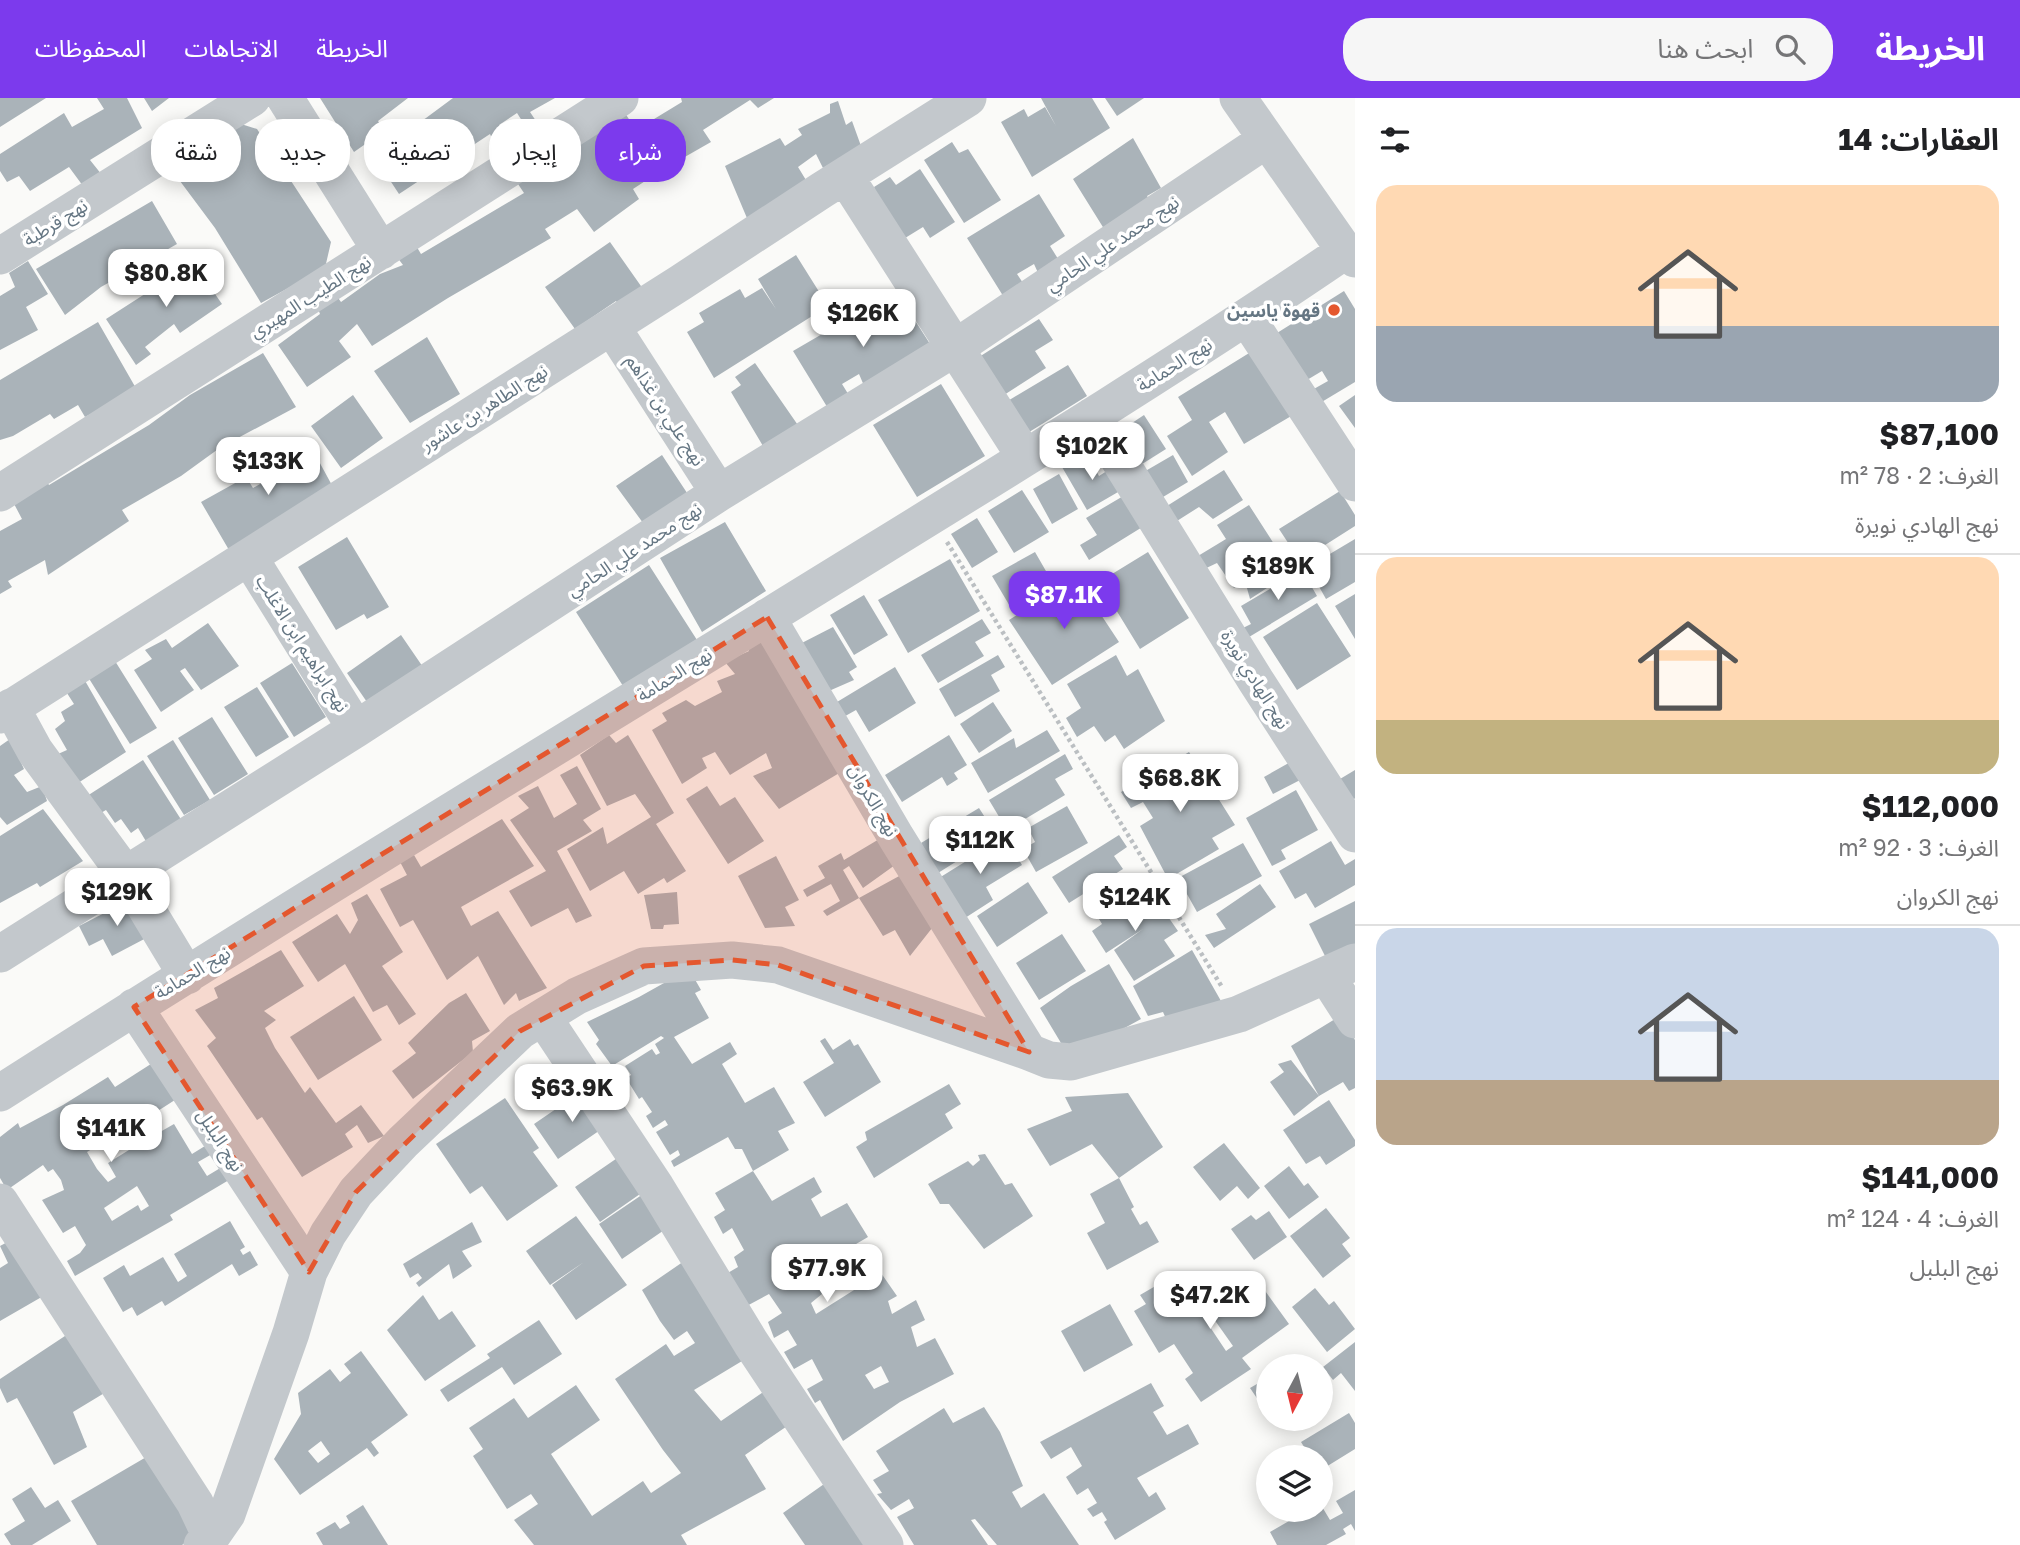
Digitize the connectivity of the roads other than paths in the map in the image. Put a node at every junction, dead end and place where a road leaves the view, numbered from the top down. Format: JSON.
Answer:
{"nodes":[{"id":1,"x":252,"y":98,"type":"edge"},
{"id":2,"x":285,"y":98,"type":"edge"},
{"id":3,"x":620,"y":98,"type":"edge"},
{"id":4,"x":968,"y":98,"type":"edge"},
{"id":5,"x":1238,"y":98,"type":"edge"},
{"id":6,"x":1266,"y":140,"type":"junction"},
{"id":7,"x":845,"y":176,"type":"junction"},
{"id":8,"x":381,"y":251,"type":"junction"},
{"id":9,"x":1350,"y":255,"type":"edge"},
{"id":10,"x":0,"y":256,"type":"edge"},
{"id":11,"x":1247,"y":318,"type":"junction"},
{"id":12,"x":612,"y":327,"type":"junction"},
{"id":13,"x":955,"y":348,"type":"junction"},
{"id":14,"x":1093,"y":416,"type":"junction"},
{"id":15,"x":1025,"y":457,"type":"junction"},
{"id":16,"x":1355,"y":484,"type":"edge"},
{"id":17,"x":0,"y":493,"type":"edge"},
{"id":18,"x":719,"y":493,"type":"junction"},
{"id":19,"x":249,"y":557,"type":"junction"},
{"id":20,"x":767,"y":617,"type":"junction"},
{"id":21,"x":6,"y":711,"type":"edge"},
{"id":22,"x":356,"y":729,"type":"junction"},
{"id":23,"x":1355,"y":834,"type":"edge"},
{"id":24,"x":126,"y":875,"type":"junction"},
{"id":25,"x":0,"y":954,"type":"edge"},
{"id":26,"x":1341,"y":969,"type":"edge"},
{"id":27,"x":187,"y":976,"type":"junction"},
{"id":28,"x":134,"y":1007,"type":"junction"},
{"id":29,"x":543,"y":1017,"type":"junction"},
{"id":30,"x":1355,"y":1020,"type":"edge"},
{"id":31,"x":1029,"y":1052,"type":"junction"},
{"id":32,"x":0,"y":1093,"type":"edge"},
{"id":33,"x":0,"y":1202,"type":"edge"},
{"id":34,"x":309,"y":1272,"type":"junction"},
{"id":35,"x":207,"y":1541,"type":"edge"},
{"id":36,"x":885,"y":1545,"type":"edge"}],
"edges":[{"from":1,"to":10,"type":"street","name":"نهج قرطبة"},
{"from":2,"to":8,"type":"street"},
{"from":3,"to":8,"type":"street","name":"نهج الطيب المهيري"},
{"from":4,"to":7,"type":"street","name":"نهج الطاهر بن عاشور"},
{"from":5,"to":6,"type":"street"},
{"from":6,"to":9,"type":"street"},
{"from":6,"to":13,"type":"street","name":"نهج محمد علي الحامي"},
{"from":7,"to":12,"type":"street","name":"نهج الطاهر بن عاشور"},
{"from":7,"to":13,"type":"street"},
{"from":8,"to":17,"type":"street","name":"نهج الطيب المهيري"},
{"from":9,"to":11,"type":"street","name":"نهج الحمامة"},
{"from":11,"to":14,"type":"street","name":"نهج الحمامة"},
{"from":11,"to":16,"type":"street"},
{"from":12,"to":18,"type":"street","name":"نهج علي بن غذاهم"},
{"from":12,"to":19,"type":"street","name":"نهج الطاهر بن عاشور"},
{"from":13,"to":15,"type":"street"},
{"from":13,"to":18,"type":"street","name":"نهج محمد علي الحامي"},
{"from":14,"to":15,"type":"street","name":"نهج الحمامة"},
{"from":14,"to":23,"type":"street","name":"نهج الهادي نويرة"},
{"from":15,"to":20,"type":"street","name":"نهج الحمامة"},
{"from":18,"to":22,"type":"street","name":"نهج محمد علي الحامي"},
{"from":19,"to":21,"type":"street","name":"نهج الطاهر بن عاشور"},
{"from":19,"to":22,"type":"street","name":"نهج ابراهيم ابن الاغلب"},
{"from":20,"to":27,"type":"street","name":"نهج الحمامة"},
{"from":20,"to":31,"type":"street","name":"نهج الكروان"},
{"from":21,"to":24,"type":"street"},
{"from":22,"to":24,"type":"street","name":"نهج محمد علي الحامي"},
{"from":24,"to":25,"type":"street","name":"نهج محمد علي الحامي"},
{"from":24,"to":27,"type":"street"},
{"from":26,"to":30,"type":"street"},
{"from":26,"to":31,"type":"street"},
{"from":27,"to":28,"type":"street","name":"نهج الحمامة"},
{"from":28,"to":32,"type":"street","name":"نهج الحمامة"},
{"from":28,"to":34,"type":"street","name":"نهج البلبل"},
{"from":29,"to":31,"type":"street"},
{"from":29,"to":34,"type":"street"},
{"from":29,"to":36,"type":"street"},
{"from":33,"to":35,"type":"street"},
{"from":34,"to":35,"type":"street"}]}
